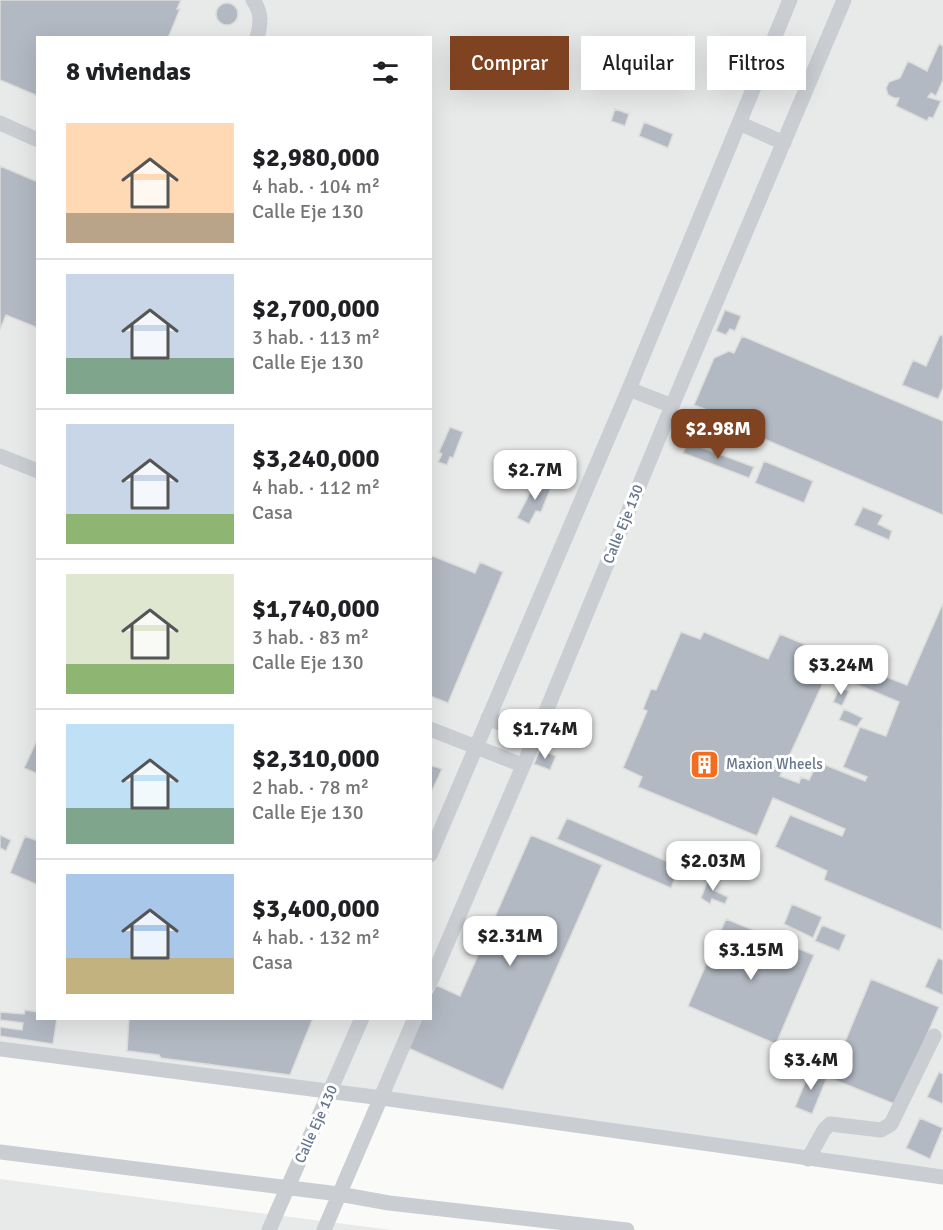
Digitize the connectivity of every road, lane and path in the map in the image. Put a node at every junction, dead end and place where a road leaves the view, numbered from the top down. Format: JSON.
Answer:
{"nodes":[{"id":1,"x":253,"y":0,"type":"edge"},
{"id":2,"x":790,"y":0,"type":"edge"},
{"id":3,"x":844,"y":0,"type":"edge"},
{"id":4,"x":257,"y":36,"type":"edge"},
{"id":5,"x":0,"y":123,"type":"edge"},
{"id":6,"x":739,"y":123,"type":"junction"},
{"id":7,"x":36,"y":139,"type":"edge"},
{"id":8,"x":784,"y":143,"type":"junction"},
{"id":9,"x":629,"y":389,"type":"junction"},
{"id":10,"x":672,"y":406,"type":"junction"},
{"id":11,"x":0,"y":456,"type":"edge"},
{"id":12,"x":36,"y":470,"type":"edge"},
{"id":13,"x":488,"y":718,"type":"junction"},
{"id":14,"x":432,"y":730,"type":"edge"},
{"id":15,"x":535,"y":738,"type":"junction"},
{"id":16,"x":476,"y":747,"type":"junction"},
{"id":17,"x":522,"y":765,"type":"junction"},
{"id":18,"x":432,"y":850,"type":"edge"},
{"id":19,"x":432,"y":978,"type":"edge"},
{"id":20,"x":361,"y":1020,"type":"edge"},
{"id":21,"x":414,"y":1020,"type":"edge"},
{"id":22,"x":934,"y":1036,"type":"dead end"},
{"id":23,"x":0,"y":1049,"type":"edge"},
{"id":24,"x":331,"y":1092,"type":"junction"},
{"id":25,"x":382,"y":1098,"type":"junction"},
{"id":26,"x":0,"y":1152,"type":"edge"},
{"id":27,"x":808,"y":1159,"type":"junction"},
{"id":28,"x":943,"y":1177,"type":"edge"},
{"id":29,"x":287,"y":1188,"type":"junction"},
{"id":30,"x":339,"y":1194,"type":"junction"},
{"id":31,"x":605,"y":1228,"type":"edge"},
{"id":32,"x":269,"y":1230,"type":"edge"},
{"id":33,"x":324,"y":1230,"type":"edge"},
{"id":34,"x":627,"y":1230,"type":"edge"}],
"edges":[{"from":1,"to":4,"type":"street"},
{"from":2,"to":6,"type":"street"},
{"from":3,"to":8,"type":"street","name":"Calle Eje 130"},
{"from":5,"to":7,"type":"street"},
{"from":6,"to":8,"type":"street"},
{"from":6,"to":9,"type":"street"},
{"from":8,"to":10,"type":"street","name":"Calle Eje 130"},
{"from":9,"to":10,"type":"street"},
{"from":9,"to":13,"type":"street"},
{"from":10,"to":15,"type":"street","name":"Calle Eje 130"},
{"from":11,"to":12,"type":"street"},
{"from":13,"to":15,"type":"street"},
{"from":13,"to":16,"type":"street"},
{"from":14,"to":16,"type":"street"},
{"from":15,"to":17,"type":"street","name":"Calle Eje 130"},
{"from":16,"to":17,"type":"street"},
{"from":16,"to":18,"type":"street"},
{"from":17,"to":19,"type":"street","name":"Calle Eje 130"},
{"from":20,"to":24,"type":"street","name":"Calle Eje 130"},
{"from":21,"to":25,"type":"street"},
{"from":22,"to":27,"type":"street"},
{"from":23,"to":24,"type":"street"},
{"from":24,"to":25,"type":"street"},
{"from":24,"to":29,"type":"street","name":"Calle Eje 130"},
{"from":25,"to":27,"type":"street"},
{"from":25,"to":30,"type":"street"},
{"from":26,"to":29,"type":"street"},
{"from":27,"to":28,"type":"street"},
{"from":29,"to":30,"type":"street"},
{"from":29,"to":32,"type":"street","name":"Calle Eje 130"},
{"from":30,"to":31,"type":"street"},
{"from":30,"to":33,"type":"street"},
{"from":31,"to":34,"type":"street"}]}
